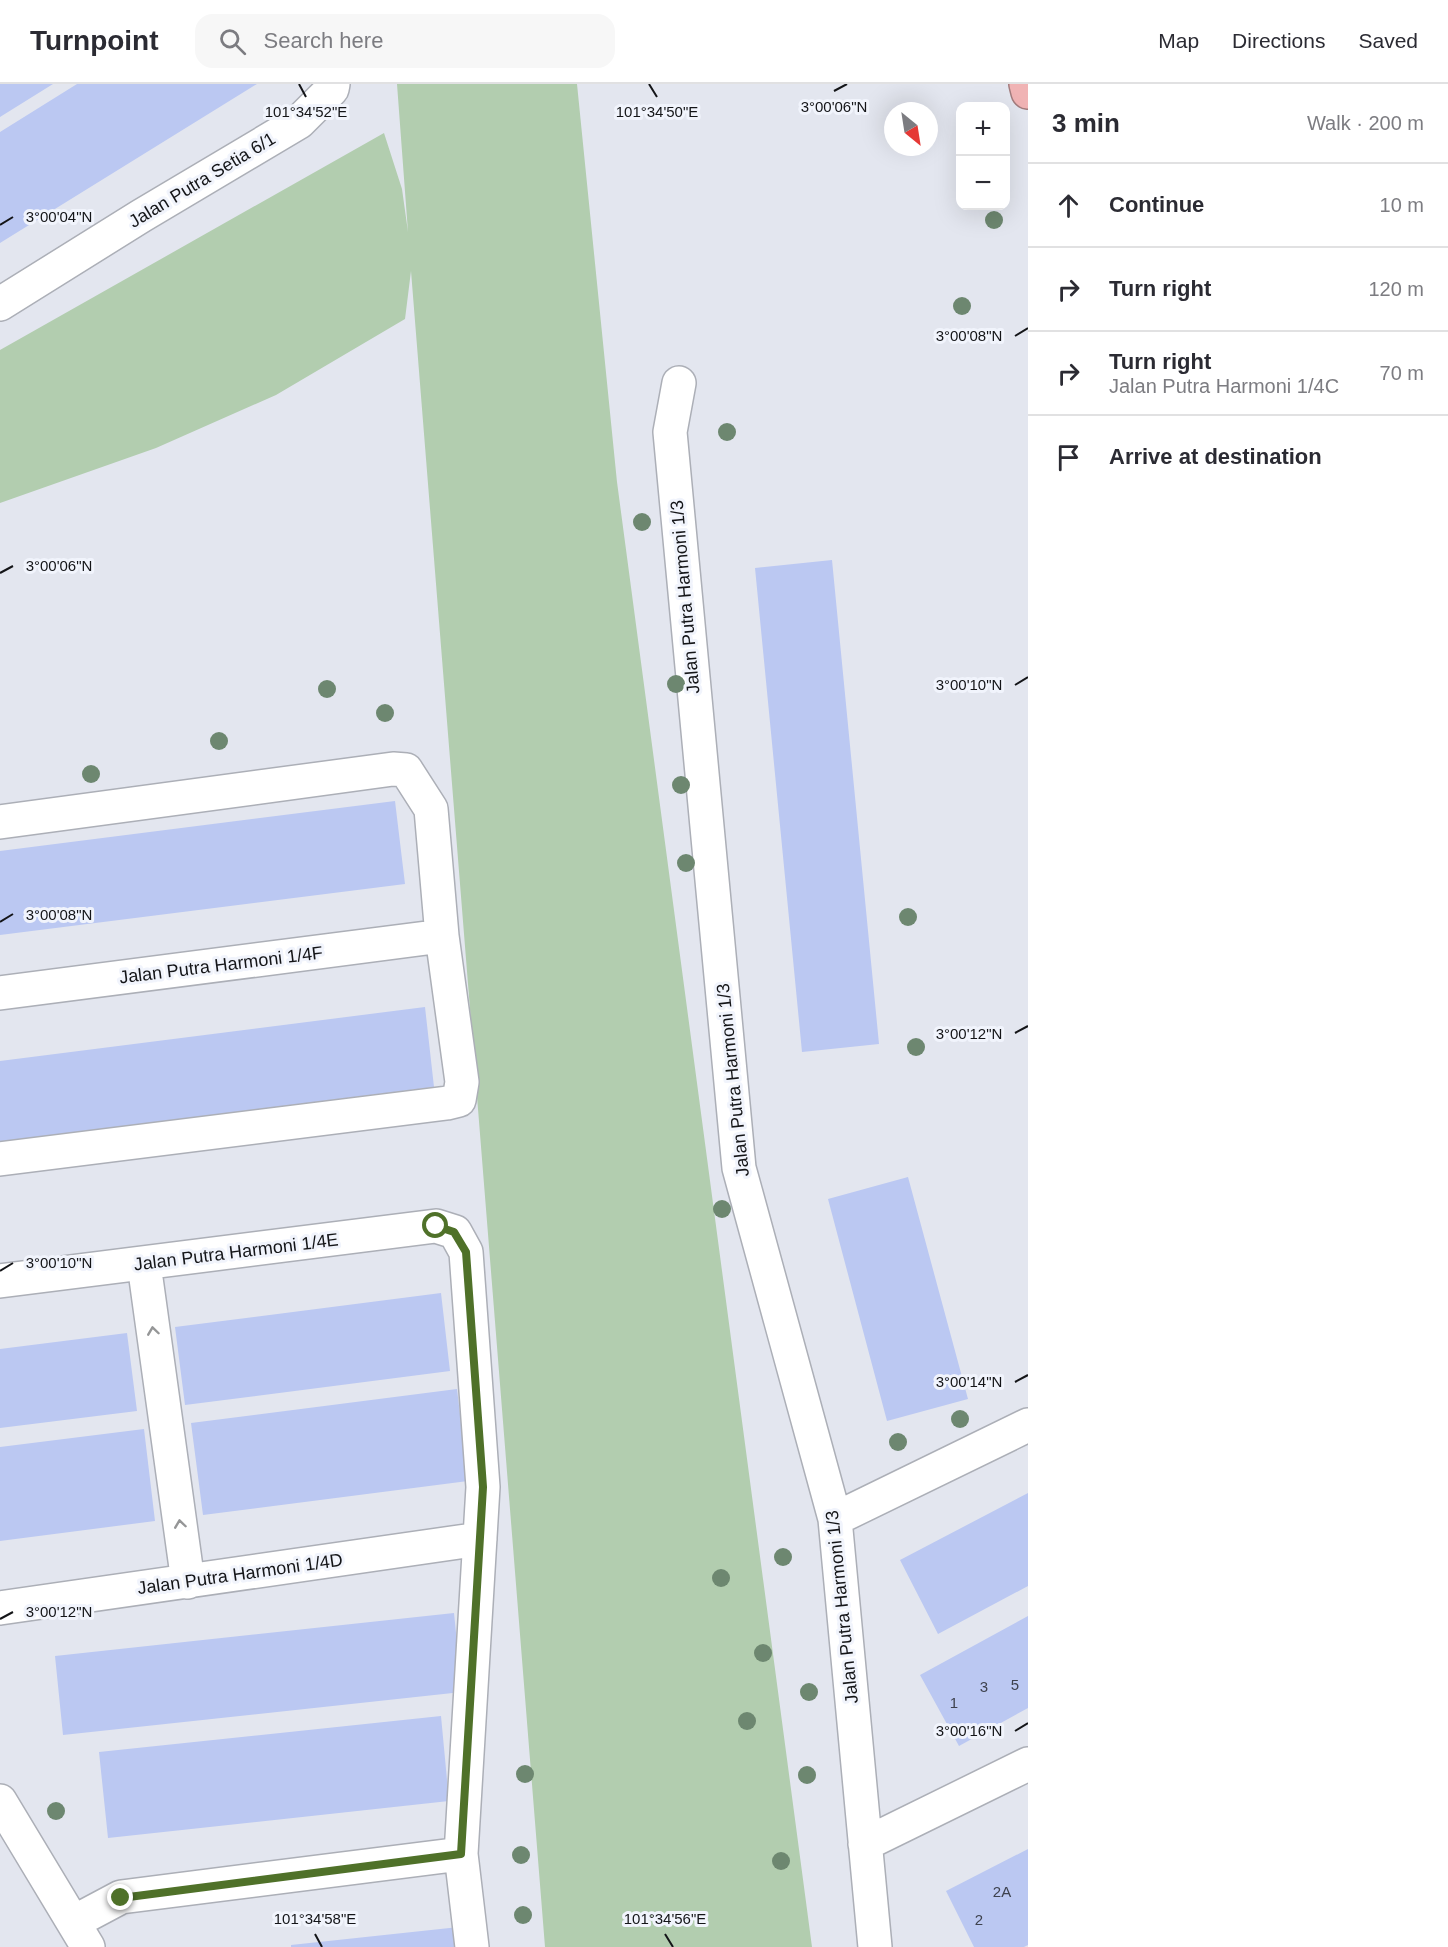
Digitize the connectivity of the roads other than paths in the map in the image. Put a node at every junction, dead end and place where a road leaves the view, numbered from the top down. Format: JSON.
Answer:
{"nodes":[{"id":1,"x":333,"y":84,"type":"edge"},
{"id":2,"x":1026,"y":84,"type":"edge"},
{"id":3,"x":1028,"y":92,"type":"edge"},
{"id":4,"x":0,"y":304,"type":"edge"},
{"id":5,"x":679,"y":383,"type":"dead end"},
{"id":6,"x":0,"y":822,"type":"edge"},
{"id":7,"x":442,"y":936,"type":"junction"},
{"id":8,"x":0,"y":993,"type":"edge"},
{"id":9,"x":0,"y":1159,"type":"edge"},
{"id":10,"x":144,"y":1264,"type":"junction"},
{"id":11,"x":0,"y":1281,"type":"edge"},
{"id":12,"x":1028,"y":1425,"type":"edge"},
{"id":13,"x":835,"y":1519,"type":"junction"},
{"id":14,"x":480,"y":1539,"type":"junction"},
{"id":15,"x":188,"y":1582,"type":"junction"},
{"id":16,"x":0,"y":1608,"type":"edge"},
{"id":17,"x":1028,"y":1764,"type":"edge"},
{"id":18,"x":0,"y":1801,"type":"edge"},
{"id":19,"x":865,"y":1844,"type":"junction"},
{"id":20,"x":461,"y":1854,"type":"junction"},
{"id":21,"x":81,"y":1934,"type":"edge"},
{"id":22,"x":472,"y":1947,"type":"edge"},
{"id":23,"x":875,"y":1947,"type":"edge"}],
"edges":[{"from":1,"to":4,"type":"street","name":"Jalan Putra Setia 6/1"},
{"from":2,"to":3,"type":"highway"},
{"from":5,"to":13,"type":"street","name":"Jalan Putra Harmoni 1/3"},
{"from":6,"to":7,"type":"street"},
{"from":7,"to":8,"type":"street","name":"Jalan Putra Harmoni 1/4F"},
{"from":7,"to":9,"type":"street"},
{"from":10,"to":11,"type":"street","name":"Jalan Putra Harmoni 1/4E"},
{"from":10,"to":14,"type":"street","name":"Jalan Putra Harmoni 1/4E"},
{"from":15,"to":10,"type":"street","one_way":true},
{"from":12,"to":13,"type":"street"},
{"from":13,"to":19,"type":"street","name":"Jalan Putra Harmoni 1/3"},
{"from":14,"to":15,"type":"street","name":"Jalan Putra Harmoni 1/4D"},
{"from":14,"to":20,"type":"street"},
{"from":15,"to":16,"type":"street","name":"Jalan Putra Harmoni 1/4D"},
{"from":17,"to":19,"type":"street"},
{"from":18,"to":21,"type":"street"},
{"from":19,"to":23,"type":"street","name":"Jalan Putra Harmoni 1/3"},
{"from":20,"to":21,"type":"street"},
{"from":20,"to":22,"type":"street"}]}
